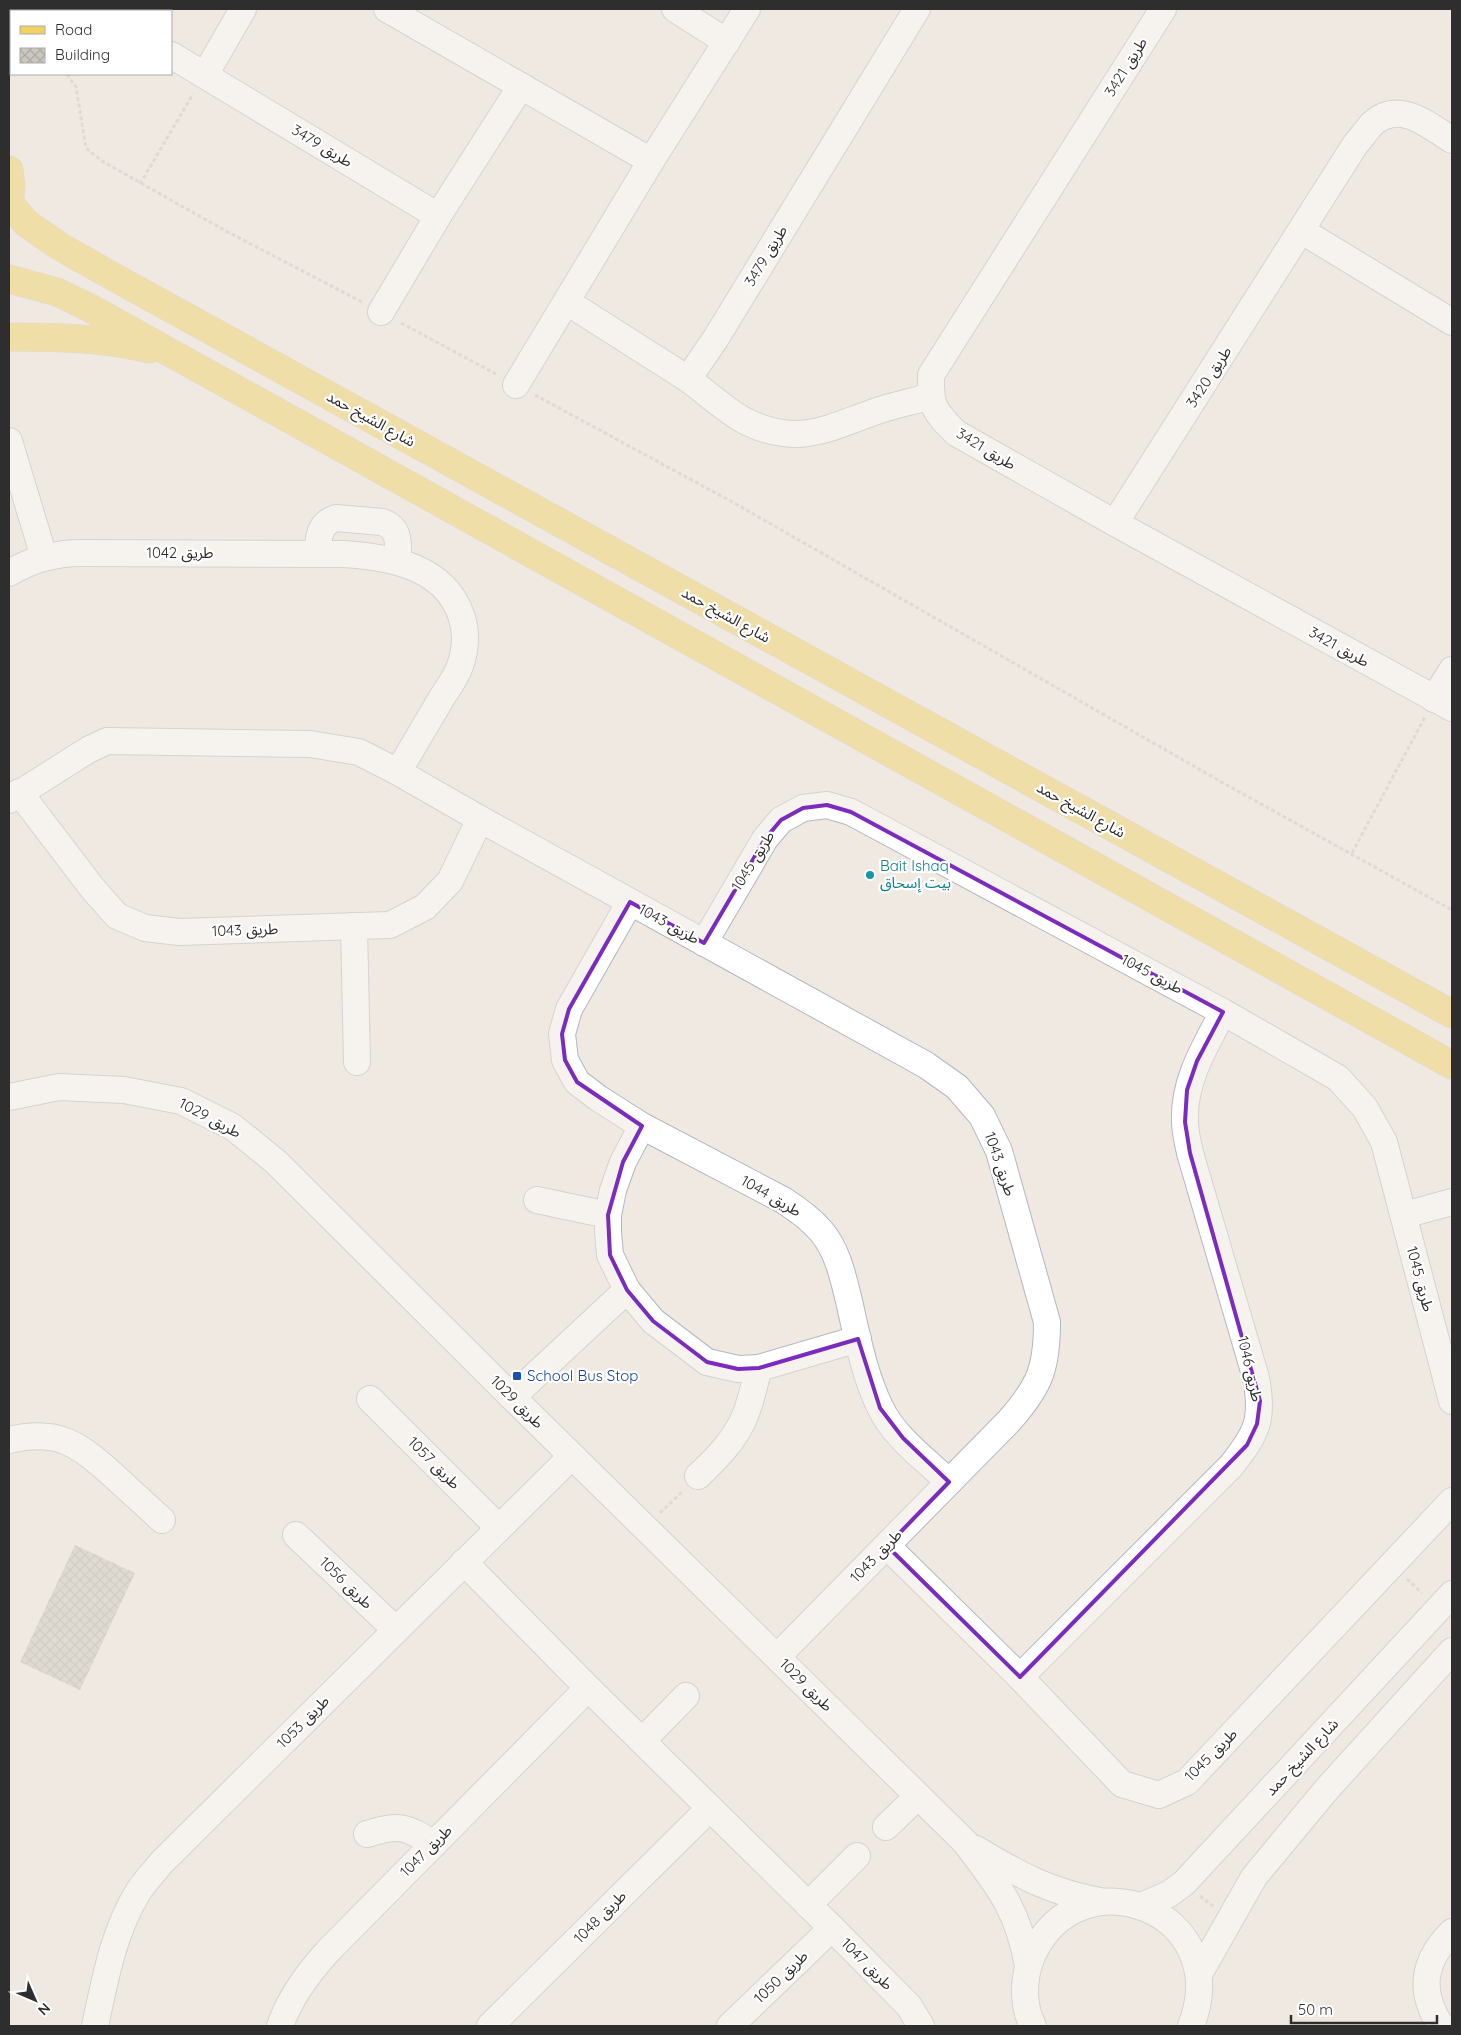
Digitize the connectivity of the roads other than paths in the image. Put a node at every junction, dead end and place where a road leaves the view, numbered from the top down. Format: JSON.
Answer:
{"nodes":[{"id":1,"x":242,"y":9,"type":"edge"},
{"id":2,"x":387,"y":9,"type":"edge"},
{"id":3,"x":675,"y":9,"type":"edge"},
{"id":4,"x":747,"y":9,"type":"edge"},
{"id":5,"x":917,"y":9,"type":"edge"},
{"id":6,"x":1163,"y":9,"type":"edge"},
{"id":7,"x":727,"y":42,"type":"junction"},
{"id":8,"x":172,"y":56,"type":"edge"},
{"id":9,"x":205,"y":75,"type":"junction"},
{"id":10,"x":520,"y":86,"type":"junction"},
{"id":11,"x":1452,"y":140,"type":"edge"},
{"id":12,"x":651,"y":161,"type":"junction"},
{"id":13,"x":9,"y":170,"type":"edge"},
{"id":14,"x":9,"y":204,"type":"edge"},
{"id":15,"x":438,"y":216,"type":"junction"},
{"id":16,"x":1302,"y":230,"type":"junction"},
{"id":17,"x":9,"y":279,"type":"edge"},
{"id":18,"x":567,"y":302,"type":"junction"},
{"id":19,"x":381,"y":312,"type":"road end"},
{"id":20,"x":1452,"y":322,"type":"edge"},
{"id":21,"x":9,"y":337,"type":"edge"},
{"id":22,"x":176,"y":355,"type":"junction"},
{"id":23,"x":688,"y":379,"type":"junction"},
{"id":24,"x":516,"y":385,"type":"road end"},
{"id":25,"x":931,"y":396,"type":"junction"},
{"id":26,"x":9,"y":440,"type":"edge"},
{"id":27,"x":1115,"y":523,"type":"junction"},
{"id":28,"x":317,"y":554,"type":"junction"},
{"id":29,"x":44,"y":557,"type":"junction"},
{"id":30,"x":398,"y":561,"type":"junction"},
{"id":31,"x":9,"y":573,"type":"edge"},
{"id":32,"x":1452,"y":670,"type":"edge"},
{"id":33,"x":1443,"y":704,"type":"edge"},
{"id":34,"x":398,"y":772,"type":"junction"},
{"id":35,"x":14,"y":796,"type":"edge"},
{"id":36,"x":480,"y":819,"type":"junction"},
{"id":37,"x":630,"y":902,"type":"junction"},
{"id":38,"x":354,"y":926,"type":"junction"},
{"id":39,"x":704,"y":943,"type":"junction"},
{"id":40,"x":1224,"y":1012,"type":"junction"},
{"id":41,"x":1452,"y":1014,"type":"edge"},
{"id":42,"x":357,"y":1062,"type":"dead end"},
{"id":43,"x":1452,"y":1064,"type":"edge"},
{"id":44,"x":9,"y":1097,"type":"edge"},
{"id":45,"x":642,"y":1126,"type":"junction"},
{"id":46,"x":537,"y":1200,"type":"dead end"},
{"id":47,"x":1452,"y":1202,"type":"edge"},
{"id":48,"x":608,"y":1215,"type":"junction"},
{"id":49,"x":1404,"y":1215,"type":"junction"},
{"id":50,"x":627,"y":1290,"type":"junction"},
{"id":51,"x":858,"y":1339,"type":"junction"},
{"id":52,"x":1447,"y":1356,"type":"edge"},
{"id":53,"x":759,"y":1368,"type":"junction"},
{"id":54,"x":512,"y":1397,"type":"junction"},
{"id":55,"x":370,"y":1399,"type":"dead end"},
{"id":56,"x":1452,"y":1401,"type":"edge"},
{"id":57,"x":9,"y":1440,"type":"edge"},
{"id":58,"x":572,"y":1456,"type":"junction"},
{"id":59,"x":698,"y":1476,"type":"road end"},
{"id":60,"x":949,"y":1482,"type":"junction"},
{"id":61,"x":1452,"y":1501,"type":"edge"},
{"id":62,"x":162,"y":1520,"type":"dead end"},
{"id":63,"x":499,"y":1528,"type":"junction"},
{"id":64,"x":296,"y":1535,"type":"dead end"},
{"id":65,"x":887,"y":1546,"type":"junction"},
{"id":66,"x":464,"y":1562,"type":"junction"},
{"id":67,"x":1446,"y":1601,"type":"edge"},
{"id":68,"x":396,"y":1630,"type":"junction"},
{"id":69,"x":1452,"y":1652,"type":"edge"},
{"id":70,"x":777,"y":1656,"type":"junction"},
{"id":71,"x":1020,"y":1677,"type":"junction"},
{"id":72,"x":588,"y":1688,"type":"junction"},
{"id":73,"x":686,"y":1696,"type":"dead end"},
{"id":74,"x":642,"y":1741,"type":"junction"},
{"id":75,"x":918,"y":1796,"type":"junction"},
{"id":76,"x":710,"y":1808,"type":"junction"},
{"id":77,"x":886,"y":1827,"type":"dead end"},
{"id":78,"x":367,"y":1834,"type":"dead end"},
{"id":79,"x":965,"y":1842,"type":"junction"},
{"id":80,"x":434,"y":1844,"type":"junction"},
{"id":81,"x":857,"y":1856,"type":"dead end"},
{"id":82,"x":1105,"y":1902,"type":"junction"},
{"id":83,"x":808,"y":1905,"type":"junction"},
{"id":84,"x":1141,"y":1906,"type":"junction"},
{"id":85,"x":832,"y":1928,"type":"junction"},
{"id":86,"x":1452,"y":1932,"type":"edge"},
{"id":87,"x":1028,"y":1966,"type":"junction"},
{"id":88,"x":1199,"y":1974,"type":"junction"},
{"id":89,"x":1025,"y":2000,"type":"junction"},
{"id":90,"x":95,"y":2026,"type":"edge"},
{"id":91,"x":280,"y":2026,"type":"edge"},
{"id":92,"x":490,"y":2026,"type":"edge"},
{"id":93,"x":730,"y":2026,"type":"edge"},
{"id":94,"x":921,"y":2026,"type":"edge"},
{"id":95,"x":1012,"y":2026,"type":"edge"},
{"id":96,"x":1033,"y":2026,"type":"edge"},
{"id":97,"x":1191,"y":2026,"type":"edge"},
{"id":98,"x":1441,"y":2026,"type":"edge"}],
"edges":[{"from":1,"to":9,"type":"street"},
{"from":2,"to":10,"type":"street"},
{"from":3,"to":7,"type":"street"},
{"from":4,"to":7,"type":"street"},
{"from":5,"to":23,"type":"street","name":"طريق 3479"},
{"from":6,"to":25,"type":"street","name":"طريق 3421"},
{"from":7,"to":12,"type":"street"},
{"from":8,"to":9,"type":"street","name":"طريق 3479"},
{"from":9,"to":15,"type":"street","name":"طريق 3479"},
{"from":10,"to":12,"type":"street"},
{"from":10,"to":15,"type":"street"},
{"from":11,"to":16,"type":"street","name":"طريق 3420"},
{"from":12,"to":18,"type":"street"},
{"from":13,"to":14,"type":"main road"},
{"from":14,"to":41,"type":"main road","name":"شارع الشيخ حمد"},
{"from":15,"to":19,"type":"street"},
{"from":16,"to":20,"type":"street"},
{"from":16,"to":27,"type":"street","name":"طريق 3420"},
{"from":17,"to":22,"type":"main road"},
{"from":18,"to":23,"type":"street"},
{"from":18,"to":24,"type":"street"},
{"from":21,"to":22,"type":"main road"},
{"from":22,"to":43,"type":"main road"},
{"from":23,"to":25,"type":"street"},
{"from":25,"to":27,"type":"street","name":"طريق 3421"},
{"from":26,"to":29,"type":"street"},
{"from":27,"to":33,"type":"street","name":"طريق 3421"},
{"from":28,"to":29,"type":"street","name":"طريق 1042"},
{"from":28,"to":30,"type":"street","name":"طريق 1042"},
{"from":28,"to":30,"type":"street"},
{"from":29,"to":31,"type":"street","name":"طريق 1042"},
{"from":30,"to":34,"type":"street","name":"طريق 1042"},
{"from":32,"to":33,"type":"street"},
{"from":34,"to":35,"type":"street","name":"طريق 1043"},
{"from":34,"to":36,"type":"street","name":"طريق 1043"},
{"from":35,"to":38,"type":"street","name":"طريق 1043"},
{"from":36,"to":37,"type":"street","name":"طريق 1043"},
{"from":36,"to":38,"type":"street","name":"طريق 1043"},
{"from":37,"to":39,"type":"street","name":"طريق 1043"},
{"from":37,"to":45,"type":"street","name":"طريق 1044"},
{"from":38,"to":42,"type":"street"},
{"from":39,"to":40,"type":"street","name":"طريق 1045"},
{"from":39,"to":60,"type":"street","name":"طريق 1043"},
{"from":40,"to":49,"type":"street","name":"طريق 1045"},
{"from":40,"to":71,"type":"street","name":"طريق 1046"},
{"from":44,"to":54,"type":"street","name":"طريق 1029"},
{"from":45,"to":48,"type":"street"},
{"from":45,"to":51,"type":"street","name":"طريق 1044"},
{"from":46,"to":48,"type":"street"},
{"from":47,"to":49,"type":"street"},
{"from":48,"to":50,"type":"street"},
{"from":49,"to":52,"type":"street","name":"طريق 1045"},
{"from":50,"to":53,"type":"street"},
{"from":50,"to":54,"type":"street"},
{"from":51,"to":53,"type":"street"},
{"from":51,"to":60,"type":"street","name":"طريق 1044"},
{"from":52,"to":56,"type":"street","name":"طريق 1045"},
{"from":53,"to":59,"type":"street"},
{"from":54,"to":58,"type":"street","name":"طريق 1029"},
{"from":55,"to":63,"type":"street","name":"طريق 1057"},
{"from":57,"to":62,"type":"street"},
{"from":58,"to":63,"type":"street","name":"طريق 1053"},
{"from":58,"to":70,"type":"street","name":"طريق 1029"},
{"from":60,"to":65,"type":"street","name":"طريق 1043"},
{"from":61,"to":71,"type":"street","name":"طريق 1045"},
{"from":63,"to":66,"type":"street","name":"طريق 1053"},
{"from":64,"to":68,"type":"street","name":"طريق 1056"},
{"from":65,"to":70,"type":"street","name":"طريق 1043"},
{"from":65,"to":71,"type":"street","name":"طريق 1045"},
{"from":66,"to":68,"type":"street","name":"طريق 1053"},
{"from":66,"to":72,"type":"street","name":"طريق 1047"},
{"from":67,"to":84,"type":"street","name":"شارع الشيخ حمد"},
{"from":68,"to":90,"type":"street","name":"طريق 1053"},
{"from":69,"to":88,"type":"street"},
{"from":70,"to":75,"type":"street","name":"طريق 1029"},
{"from":72,"to":74,"type":"street","name":"طريق 1047"},
{"from":72,"to":80,"type":"street","name":"طريق 1047"},
{"from":73,"to":74,"type":"street"},
{"from":74,"to":76,"type":"street","name":"طريق 1047"},
{"from":75,"to":77,"type":"street"},
{"from":75,"to":79,"type":"street","name":"طريق 1029"},
{"from":76,"to":83,"type":"street","name":"طريق 1047"},
{"from":76,"to":92,"type":"street","name":"طريق 1048"},
{"from":78,"to":80,"type":"street"},
{"from":79,"to":82,"type":"street","name":"طريق 1029"},
{"from":79,"to":87,"type":"street","name":"طريق 1029"},
{"from":80,"to":91,"type":"street","name":"طريق 1047"},
{"from":81,"to":83,"type":"street"},
{"from":82,"to":84,"type":"street"},
{"from":82,"to":87,"type":"street"},
{"from":83,"to":85,"type":"street","name":"طريق 1047"},
{"from":84,"to":88,"type":"street"},
{"from":85,"to":93,"type":"street","name":"طريق 1050"},
{"from":85,"to":94,"type":"street","name":"طريق 1047"},
{"from":86,"to":98,"type":"street"},
{"from":87,"to":89,"type":"street"},
{"from":88,"to":97,"type":"street"},
{"from":89,"to":95,"type":"street"},
{"from":89,"to":96,"type":"street"}]}
